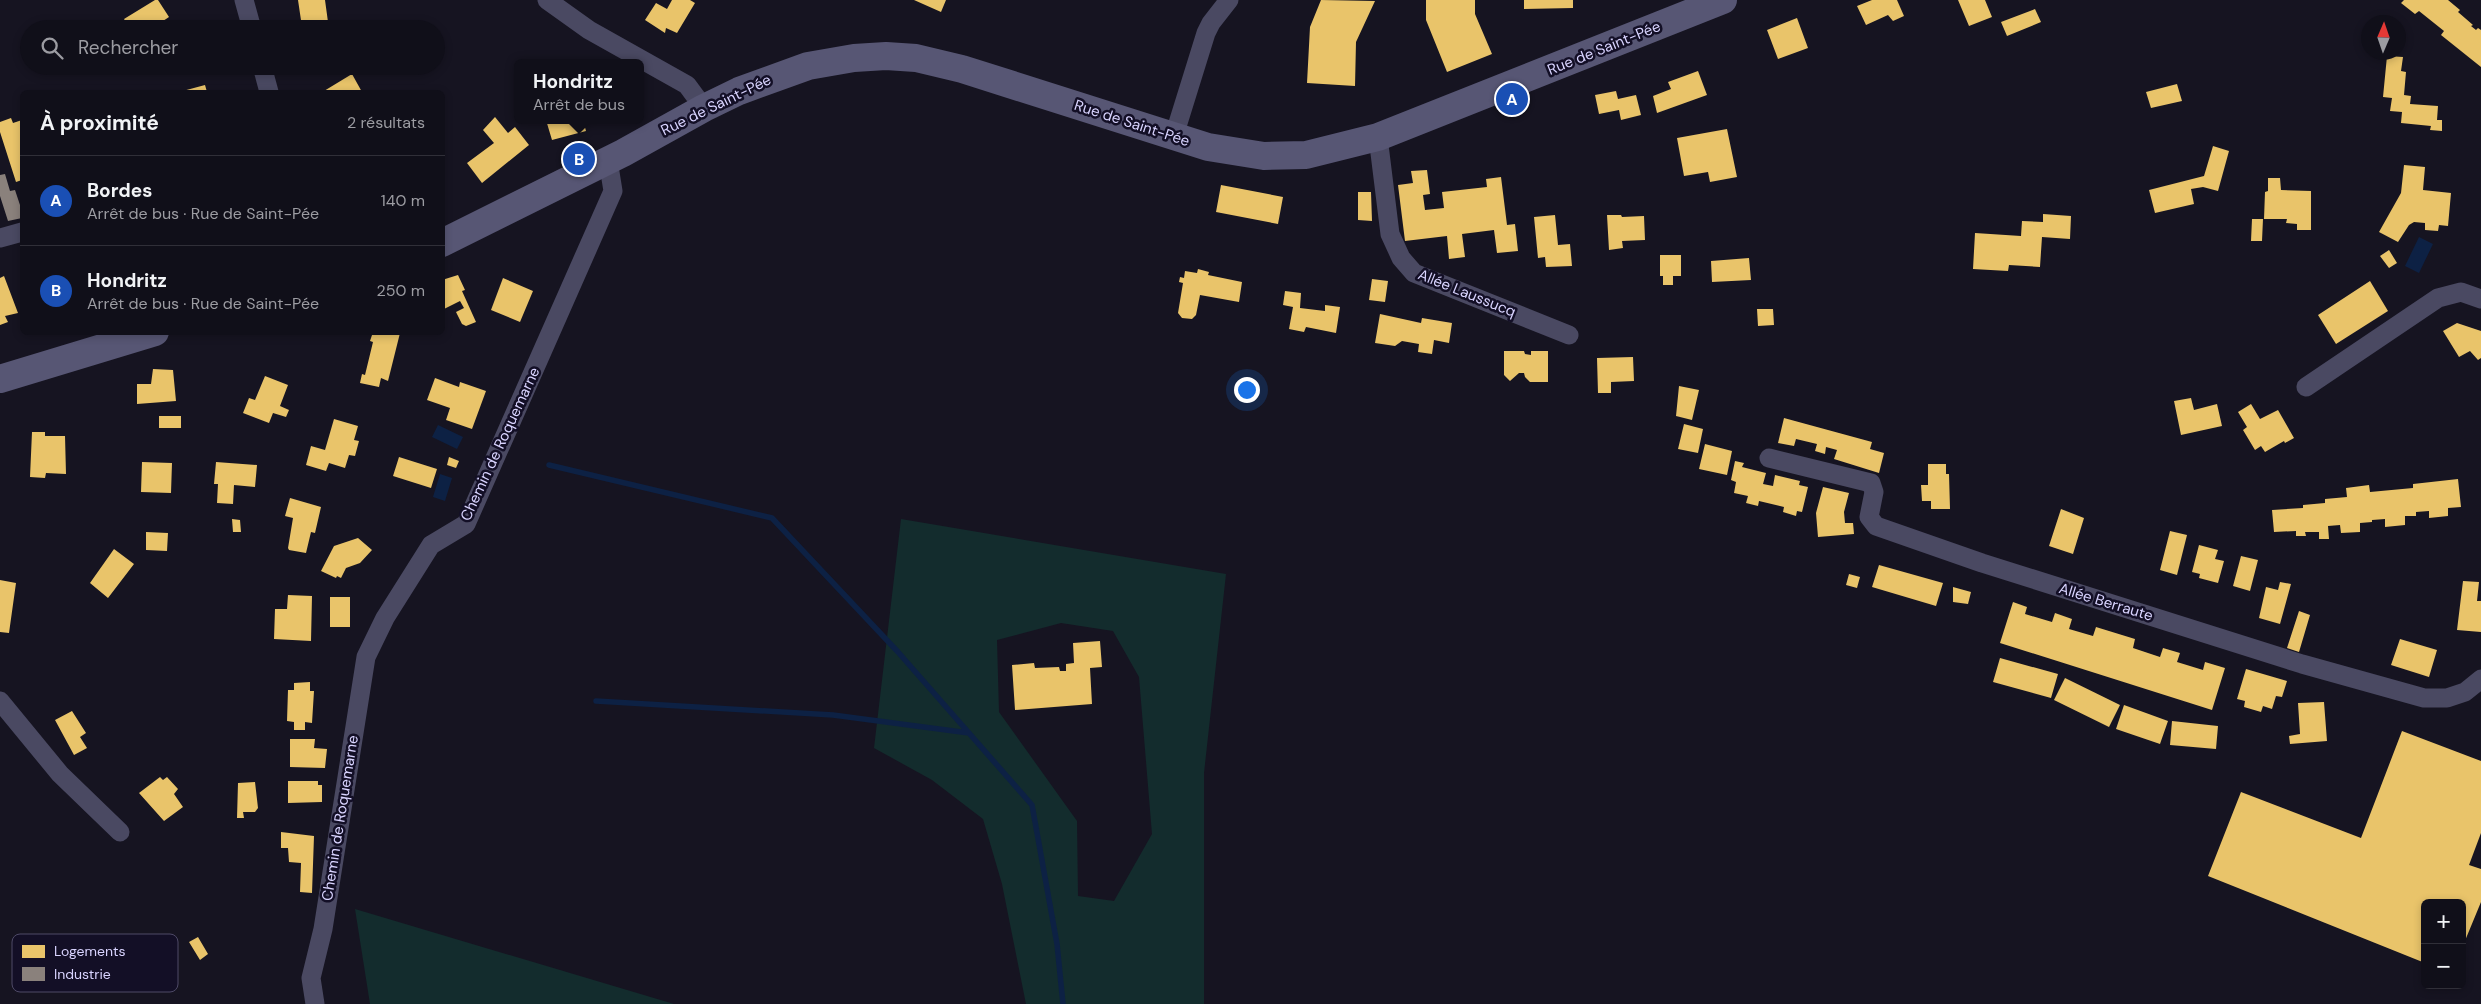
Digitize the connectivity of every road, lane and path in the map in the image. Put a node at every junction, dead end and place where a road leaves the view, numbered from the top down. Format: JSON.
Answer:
{"nodes":[{"id":1,"x":244,"y":0,"type":"edge"},
{"id":2,"x":548,"y":0,"type":"edge"},
{"id":3,"x":1229,"y":0,"type":"edge"},
{"id":4,"x":1723,"y":0,"type":"edge"},
{"id":5,"x":250,"y":20,"type":"edge"},
{"id":6,"x":641,"y":59,"type":"edge"},
{"id":7,"x":644,"y":61,"type":"edge"},
{"id":8,"x":265,"y":75,"type":"edge"},
{"id":9,"x":269,"y":90,"type":"edge"},
{"id":10,"x":704,"y":108,"type":"junction"},
{"id":11,"x":1174,"y":136,"type":"junction"},
{"id":12,"x":1378,"y":137,"type":"junction"},
{"id":13,"x":608,"y":160,"type":"junction"},
{"id":14,"x":20,"y":233,"type":"edge"},
{"id":15,"x":0,"y":238,"type":"edge"},
{"id":16,"x":445,"y":242,"type":"edge"},
{"id":17,"x":2481,"y":299,"type":"edge"},
{"id":18,"x":146,"y":335,"type":"edge"},
{"id":19,"x":1569,"y":335,"type":"dead end"},
{"id":20,"x":0,"y":379,"type":"edge"},
{"id":21,"x":2306,"y":387,"type":"dead end"},
{"id":22,"x":1769,"y":458,"type":"dead end"},
{"id":23,"x":2481,"y":678,"type":"edge"},
{"id":24,"x":0,"y":700,"type":"edge"},
{"id":25,"x":120,"y":832,"type":"dead end"},
{"id":26,"x":315,"y":1004,"type":"edge"}],
"edges":[{"from":1,"to":5,"type":"street"},
{"from":2,"to":6,"type":"street"},
{"from":3,"to":11,"type":"street"},
{"from":4,"to":12,"type":"main road","name":"Rue de Saint-Pée"},
{"from":7,"to":10,"type":"street"},
{"from":8,"to":9,"type":"street"},
{"from":10,"to":11,"type":"main road","name":"Rue de Saint-Pée"},
{"from":10,"to":13,"type":"main road","name":"Rue de Saint-Pée"},
{"from":11,"to":12,"type":"main road","name":"Rue de Saint-Pée"},
{"from":12,"to":19,"type":"street","name":"Allée Laussucq"},
{"from":13,"to":16,"type":"main road","name":"Rue de Saint-Pée"},
{"from":13,"to":26,"type":"street","name":"Chemin de Roquemarne"},
{"from":14,"to":15,"type":"street"},
{"from":17,"to":21,"type":"street"},
{"from":18,"to":20,"type":"main road"},
{"from":22,"to":23,"type":"street","name":"Allée Berraute"},
{"from":24,"to":25,"type":"street"}]}
